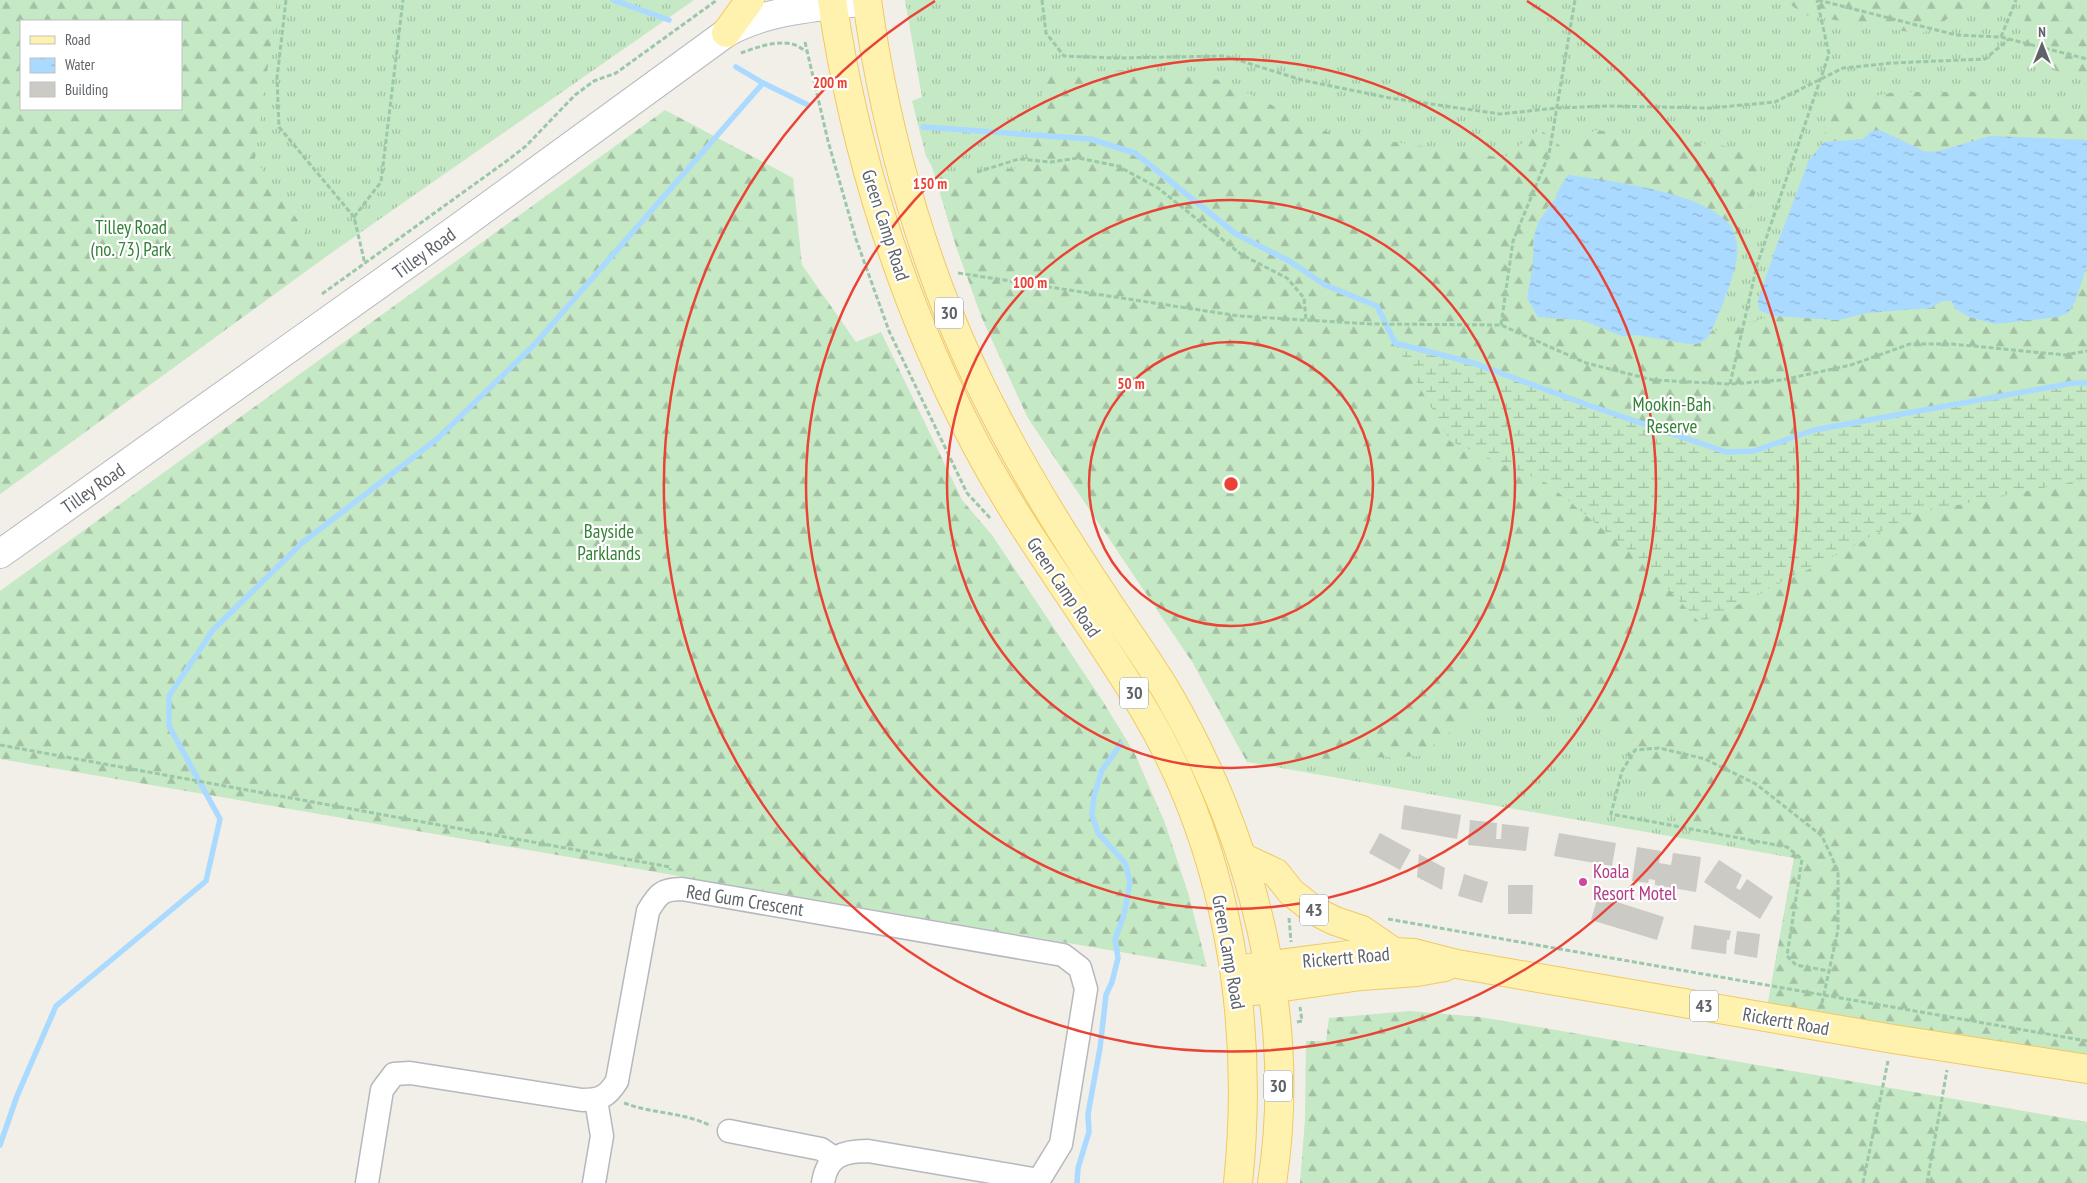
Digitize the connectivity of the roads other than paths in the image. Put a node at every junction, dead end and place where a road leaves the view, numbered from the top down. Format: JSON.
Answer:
{"nodes":[{"id":1,"x":750,"y":0,"type":"edge"},
{"id":2,"x":867,"y":0,"type":"edge"},
{"id":3,"x":832,"y":3,"type":"edge"},
{"id":4,"x":731,"y":44,"type":"junction"},
{"id":5,"x":0,"y":554,"type":"edge"},
{"id":6,"x":1242,"y":857,"type":"junction"},
{"id":7,"x":1394,"y":952,"type":"junction"},
{"id":8,"x":1457,"y":964,"type":"junction"},
{"id":9,"x":1270,"y":977,"type":"junction"},
{"id":10,"x":1237,"y":982,"type":"junction"},
{"id":11,"x":2087,"y":1069,"type":"edge"},
{"id":12,"x":596,"y":1100,"type":"junction"},
{"id":13,"x":729,"y":1131,"type":"road end"},
{"id":14,"x":834,"y":1158,"type":"junction"},
{"id":15,"x":1039,"y":1182,"type":"edge"},
{"id":16,"x":366,"y":1183,"type":"edge"},
{"id":17,"x":594,"y":1183,"type":"edge"},
{"id":18,"x":823,"y":1183,"type":"edge"},
{"id":19,"x":1238,"y":1183,"type":"edge"},
{"id":20,"x":1272,"y":1183,"type":"edge"}],
"edges":[{"from":1,"to":4,"type":"main road"},
{"from":2,"to":3,"type":"main road","name":"Tilley Road"},
{"from":2,"to":6,"type":"main road","name":"Green Camp Road","number":"30"},
{"from":3,"to":4,"type":"main road","name":"Tilley Road"},
{"from":3,"to":10,"type":"main road","name":"Green Camp Road","number":"30"},
{"from":4,"to":5,"type":"main road","name":"Tilley Road"},
{"from":6,"to":7,"type":"main road","number":"43"},
{"from":6,"to":9,"type":"main road","name":"Green Camp Road","number":"30"},
{"from":7,"to":8,"type":"main road","name":"Rickertt Road","number":"43"},
{"from":7,"to":9,"type":"main road","name":"Rickertt Road"},
{"from":8,"to":9,"type":"main road","name":"Rickertt Road","number":"43"},
{"from":8,"to":11,"type":"main road","name":"Rickertt Road","number":"43"},
{"from":9,"to":10,"type":"main road","name":"Rickertt Road"},
{"from":9,"to":20,"type":"main road","name":"Green Camp Road","number":"30"},
{"from":10,"to":19,"type":"main road","name":"Green Camp Road","number":"30"},
{"from":12,"to":15,"type":"street","name":"Red Gum Crescent"},
{"from":12,"to":16,"type":"street"},
{"from":12,"to":17,"type":"street"},
{"from":13,"to":14,"type":"street"},
{"from":14,"to":15,"type":"street"},
{"from":14,"to":18,"type":"street"}]}
